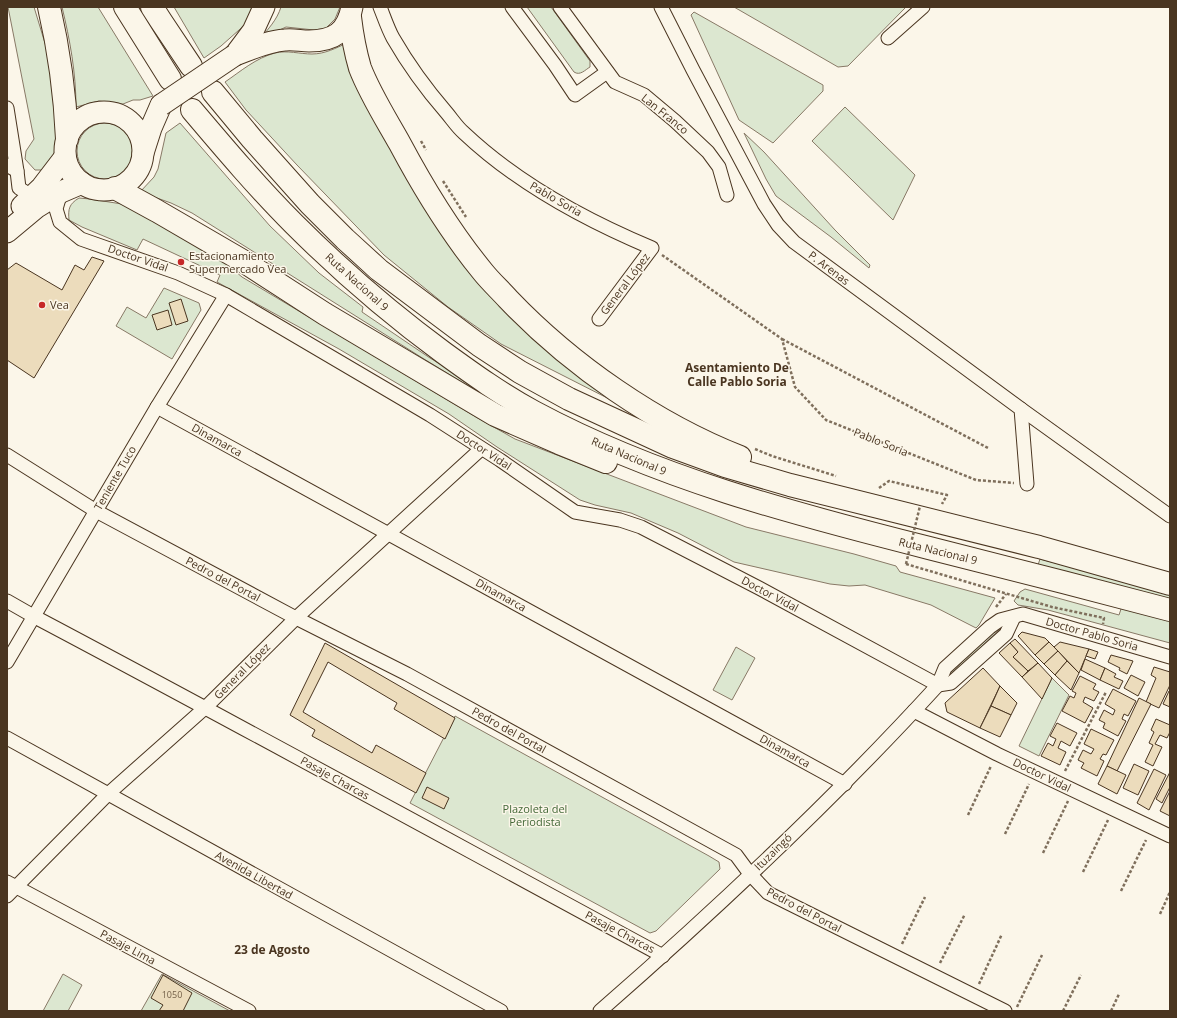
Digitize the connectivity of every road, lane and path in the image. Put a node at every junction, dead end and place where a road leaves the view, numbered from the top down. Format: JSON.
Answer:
{"nodes":[{"id":1,"x":49,"y":7,"type":"edge"},
{"id":2,"x":125,"y":7,"type":"edge"},
{"id":3,"x":152,"y":7,"type":"edge"},
{"id":4,"x":264,"y":7,"type":"edge"},
{"id":5,"x":380,"y":7,"type":"edge"},
{"id":6,"x":512,"y":7,"type":"edge"},
{"id":7,"x":560,"y":7,"type":"edge"},
{"id":8,"x":661,"y":7,"type":"edge"},
{"id":9,"x":923,"y":7,"type":"edge"},
{"id":10,"x":351,"y":12,"type":"edge"},
{"id":11,"x":888,"y":38,"type":"dead end"},
{"id":12,"x":235,"y":55,"type":"junction"},
{"id":13,"x":192,"y":66,"type":"dead end"},
{"id":14,"x":607,"y":72,"type":"junction"},
{"id":15,"x":170,"y":79,"type":"dead end"},
{"id":16,"x":213,"y":92,"type":"dead end"},
{"id":17,"x":161,"y":105,"type":"junction"},
{"id":18,"x":7,"y":108,"type":"edge"},
{"id":19,"x":192,"y":110,"type":"dead end"},
{"id":20,"x":120,"y":115,"type":"junction"},
{"id":21,"x":420,"y":140,"type":"dead end"},
{"id":22,"x":66,"y":148,"type":"junction"},
{"id":23,"x":426,"y":151,"type":"dead end"},
{"id":24,"x":143,"y":154,"type":"junction"},
{"id":25,"x":12,"y":168,"type":"edge"},
{"id":26,"x":441,"y":178,"type":"dead end"},
{"id":27,"x":82,"y":183,"type":"junction"},
{"id":28,"x":115,"y":188,"type":"junction"},
{"id":29,"x":62,"y":192,"type":"junction"},
{"id":30,"x":727,"y":194,"type":"dead end"},
{"id":31,"x":33,"y":197,"type":"junction"},
{"id":32,"x":7,"y":219,"type":"edge"},
{"id":33,"x":469,"y":222,"type":"dead end"},
{"id":34,"x":7,"y":232,"type":"edge"},
{"id":35,"x":652,"y":248,"type":"junction"},
{"id":36,"x":226,"y":295,"type":"junction"},
{"id":37,"x":599,"y":319,"type":"dead end"},
{"id":38,"x":782,"y":339,"type":"junction"},
{"id":39,"x":157,"y":407,"type":"junction"},
{"id":40,"x":1021,"y":410,"type":"junction"},
{"id":41,"x":751,"y":447,"type":"dead end"},
{"id":42,"x":988,"y":448,"type":"dead end"},
{"id":43,"x":481,"y":449,"type":"junction"},
{"id":44,"x":7,"y":455,"type":"edge"},
{"id":45,"x":841,"y":478,"type":"dead end"},
{"id":46,"x":1027,"y":484,"type":"joint"},
{"id":47,"x":874,"y":488,"type":"dead end"},
{"id":48,"x":853,"y":501,"type":"junction"},
{"id":49,"x":943,"y":505,"type":"dead end"},
{"id":50,"x":920,"y":506,"type":"dead end"},
{"id":51,"x":776,"y":507,"type":"junction"},
{"id":52,"x":96,"y":511,"type":"junction"},
{"id":53,"x":1170,"y":516,"type":"edge"},
{"id":54,"x":388,"y":533,"type":"junction"},
{"id":55,"x":1170,"y":584,"type":"edge"},
{"id":56,"x":7,"y":601,"type":"edge"},
{"id":57,"x":1170,"y":610,"type":"edge"},
{"id":58,"x":35,"y":617,"type":"junction"},
{"id":59,"x":1014,"y":617,"type":"joint"},
{"id":60,"x":296,"y":618,"type":"junction"},
{"id":61,"x":1101,"y":636,"type":"junction"},
{"id":62,"x":1170,"y":656,"type":"edge"},
{"id":63,"x":7,"y":662,"type":"edge"},
{"id":64,"x":938,"y":685,"type":"junction"},
{"id":65,"x":1106,"y":692,"type":"dead end"},
{"id":66,"x":206,"y":707,"type":"junction"},
{"id":67,"x":914,"y":711,"type":"junction"},
{"id":68,"x":7,"y":738,"type":"edge"},
{"id":69,"x":997,"y":754,"type":"junction"},
{"id":70,"x":1034,"y":772,"type":"junction"},
{"id":71,"x":1059,"y":783,"type":"junction"},
{"id":72,"x":845,"y":784,"type":"junction"},
{"id":73,"x":1074,"y":790,"type":"junction"},
{"id":74,"x":108,"y":794,"type":"junction"},
{"id":75,"x":1113,"y":809,"type":"junction"},
{"id":76,"x":968,"y":815,"type":"dead end"},
{"id":77,"x":1152,"y":828,"type":"junction"},
{"id":78,"x":1005,"y":834,"type":"dead end"},
{"id":79,"x":1170,"y":836,"type":"edge"},
{"id":80,"x":1043,"y":853,"type":"dead end"},
{"id":81,"x":1083,"y":872,"type":"dead end"},
{"id":82,"x":750,"y":874,"type":"junction"},
{"id":83,"x":10,"y":889,"type":"edge"},
{"id":84,"x":1121,"y":891,"type":"dead end"},
{"id":85,"x":1170,"y":892,"type":"edge"},
{"id":86,"x":925,"y":897,"type":"dead end"},
{"id":87,"x":965,"y":914,"type":"dead end"},
{"id":88,"x":1160,"y":914,"type":"dead end"},
{"id":89,"x":1002,"y":934,"type":"dead end"},
{"id":90,"x":1042,"y":955,"type":"dead end"},
{"id":91,"x":663,"y":956,"type":"junction"},
{"id":92,"x":896,"y":957,"type":"junction"},
{"id":93,"x":1081,"y":975,"type":"dead end"},
{"id":94,"x":934,"y":976,"type":"junction"},
{"id":95,"x":1119,"y":994,"type":"dead end"},
{"id":96,"x":974,"y":996,"type":"junction"},
{"id":97,"x":249,"y":1011,"type":"edge"},
{"id":98,"x":501,"y":1011,"type":"edge"},
{"id":99,"x":600,"y":1011,"type":"edge"},
{"id":100,"x":1005,"y":1011,"type":"edge"},
{"id":101,"x":1015,"y":1011,"type":"edge"},
{"id":102,"x":1063,"y":1011,"type":"edge"},
{"id":103,"x":1111,"y":1011,"type":"edge"}],
"edges":[{"from":1,"to":22,"type":"highway"},
{"from":2,"to":15,"type":"highway"},
{"from":3,"to":13,"type":"highway"},
{"from":4,"to":12,"type":"main road"},
{"from":5,"to":35,"type":"street","name":"Pablo Soria"},
{"from":6,"to":14,"type":"street"},
{"from":7,"to":14,"type":"street","name":"Lan Franco"},
{"from":8,"to":40,"type":"street","name":"P. Arenas"},
{"from":9,"to":11,"type":"street"},
{"from":10,"to":12,"type":"main road"},
{"from":10,"to":48,"type":"highway"},
{"from":12,"to":17,"type":"main road","bridge":true},
{"from":14,"to":30,"type":"street","name":"Lan Franco"},
{"from":16,"to":48,"type":"highway"},
{"from":17,"to":20,"type":"main road"},
{"from":17,"to":24,"type":"main road"},
{"from":18,"to":25,"type":"street"},
{"from":19,"to":51,"type":"highway","name":"Ruta Nacional 9"},
{"from":20,"to":22,"type":"main road"},
{"from":20,"to":24,"type":"main road"},
{"from":21,"to":23,"type":"path"},
{"from":22,"to":27,"type":"main road"},
{"from":22,"to":31,"type":"main road"},
{"from":24,"to":28,"type":"main road"},
{"from":25,"to":31,"type":"street"},
{"from":26,"to":33,"type":"path"},
{"from":27,"to":28,"type":"main road"},
{"from":27,"to":29,"type":"main road"},
{"from":28,"to":51,"type":"highway"},
{"from":29,"to":34,"type":"main road"},
{"from":29,"to":36,"type":"street","name":"Doctor Vidal"},
{"from":31,"to":32,"type":"main road"},
{"from":35,"to":37,"type":"street","name":"General López"},
{"from":35,"to":38,"type":"path"},
{"from":36,"to":39,"type":"street","name":"Teniente Tuco"},
{"from":36,"to":43,"type":"street","name":"Doctor Vidal"},
{"from":38,"to":42,"type":"path"},
{"from":38,"to":46,"type":"path","name":"Pablo Soria"},
{"from":39,"to":52,"type":"street","name":"Teniente Tuco"},
{"from":39,"to":54,"type":"street","name":"Dinamarca"},
{"from":40,"to":46,"type":"street"},
{"from":40,"to":53,"type":"street","name":"P. Arenas"},
{"from":41,"to":45,"type":"path"},
{"from":43,"to":54,"type":"street","name":"General López"},
{"from":43,"to":64,"type":"street","name":"Doctor Vidal"},
{"from":44,"to":52,"type":"street","name":"Pedro del Portal"},
{"from":47,"to":49,"type":"path"},
{"from":48,"to":55,"type":"highway"},
{"from":50,"to":61,"type":"path","bridge":true},
{"from":51,"to":57,"type":"highway","name":"Ruta Nacional 9"},
{"from":52,"to":58,"type":"street","name":"Teniente Tuco"},
{"from":52,"to":60,"type":"street","name":"Pedro del Portal"},
{"from":54,"to":60,"type":"street","name":"General López"},
{"from":54,"to":72,"type":"street","name":"Dinamarca"},
{"from":56,"to":58,"type":"street","name":"Pasaje Charcas"},
{"from":58,"to":63,"type":"street","name":"Teniente Tuco"},
{"from":58,"to":66,"type":"street","name":"Pasaje Charcas"},
{"from":59,"to":61,"type":"street","name":"Doctor Pablo Soria"},
{"from":59,"to":64,"type":"street","name":"Ituzaingó"},
{"from":60,"to":66,"type":"street","name":"General López"},
{"from":60,"to":82,"type":"street","name":"Pedro del Portal"},
{"from":61,"to":62,"type":"street","name":"Doctor Pablo Soria"},
{"from":64,"to":67,"type":"street","name":"Ituzaingó"},
{"from":65,"to":71,"type":"path"},
{"from":66,"to":74,"type":"street","name":"General López"},
{"from":66,"to":91,"type":"street","name":"Pasaje Charcas"},
{"from":67,"to":69,"type":"street","name":"Doctor Vidal"},
{"from":67,"to":72,"type":"street","name":"Ituzaingó"},
{"from":68,"to":74,"type":"street","name":"Avenida Libertad"},
{"from":69,"to":70,"type":"street","name":"Doctor Vidal"},
{"from":69,"to":76,"type":"path"},
{"from":70,"to":71,"type":"street","name":"Doctor Vidal"},
{"from":70,"to":78,"type":"path"},
{"from":71,"to":73,"type":"street","name":"Doctor Vidal"},
{"from":72,"to":82,"type":"street","name":"Ituzaingó"},
{"from":73,"to":75,"type":"street","name":"Doctor Vidal"},
{"from":73,"to":80,"type":"path"},
{"from":74,"to":83,"type":"street","name":"General López"},
{"from":74,"to":98,"type":"street","name":"Avenida Libertad"},
{"from":75,"to":77,"type":"street","name":"Doctor Vidal"},
{"from":75,"to":81,"type":"path"},
{"from":77,"to":79,"type":"street","name":"Doctor Vidal"},
{"from":77,"to":84,"type":"path"},
{"from":82,"to":91,"type":"street","name":"Ituzaingó"},
{"from":82,"to":92,"type":"street","name":"Pedro del Portal"},
{"from":83,"to":97,"type":"street","name":"Pasaje Lima"},
{"from":85,"to":88,"type":"path"},
{"from":86,"to":92,"type":"path"},
{"from":87,"to":94,"type":"path"},
{"from":89,"to":96,"type":"path"},
{"from":90,"to":101,"type":"path"},
{"from":91,"to":99,"type":"street","name":"Ituzaingó"},
{"from":92,"to":94,"type":"street","name":"Pedro del Portal"},
{"from":93,"to":102,"type":"path"},
{"from":94,"to":96,"type":"street","name":"Pedro del Portal"},
{"from":95,"to":103,"type":"path"},
{"from":96,"to":100,"type":"street","name":"Pedro del Portal"}]}
